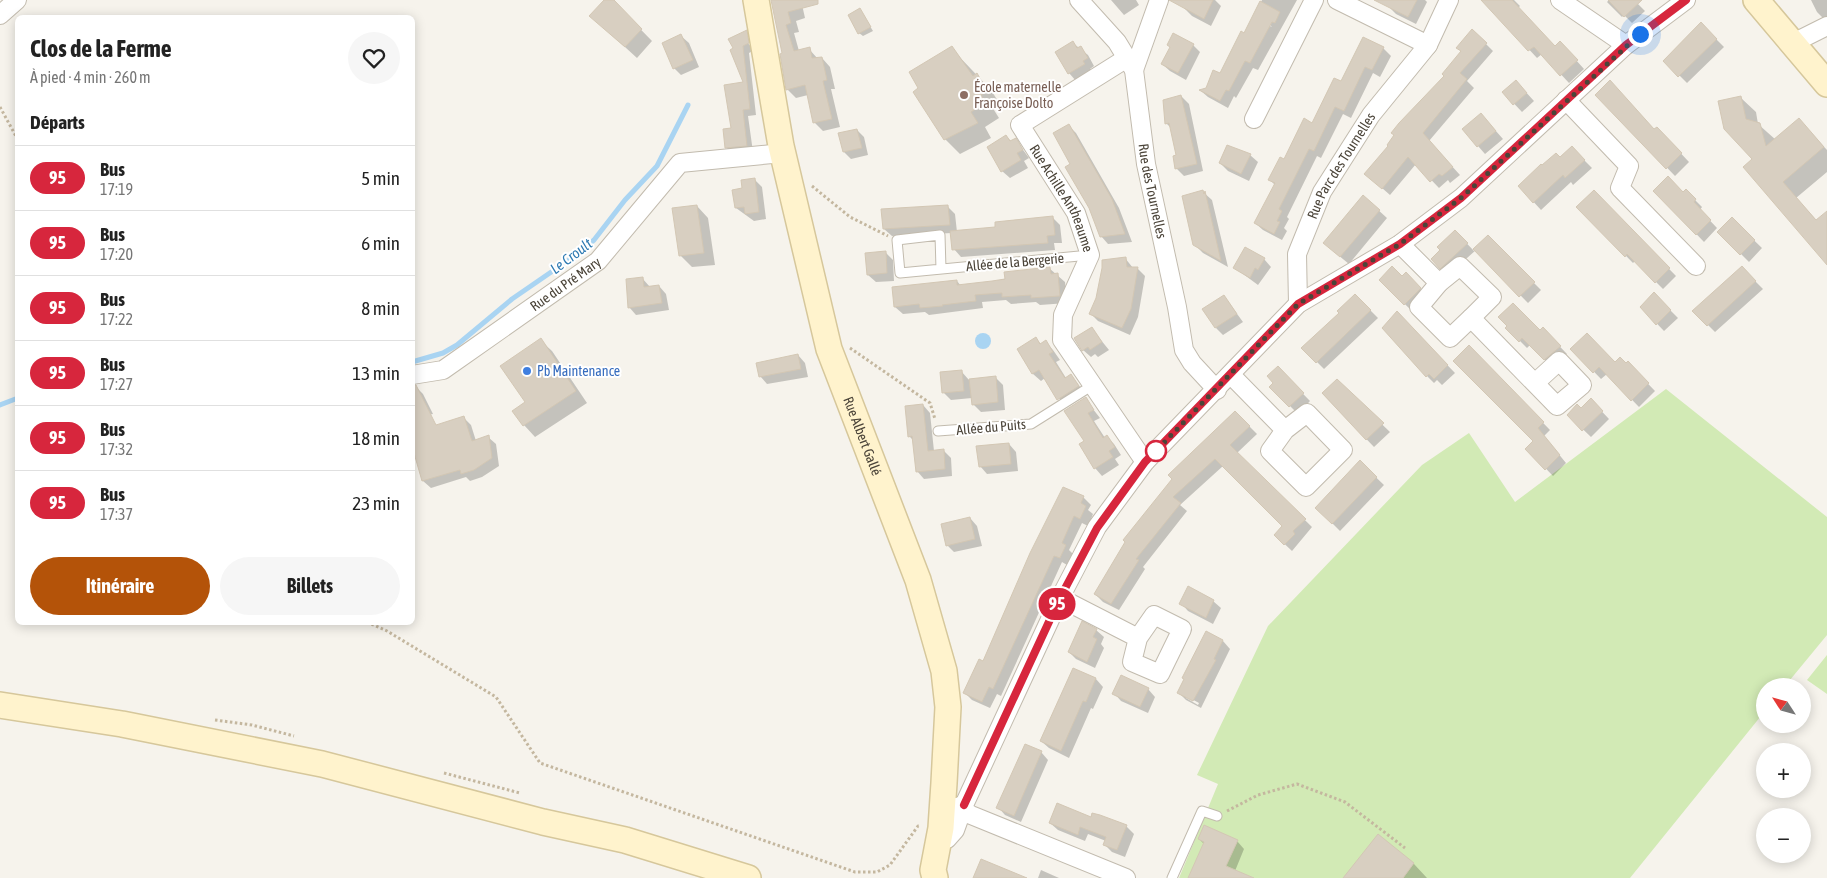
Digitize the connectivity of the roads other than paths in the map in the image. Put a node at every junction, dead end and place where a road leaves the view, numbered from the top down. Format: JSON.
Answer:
{"nodes":[{"id":1,"x":17,"y":0,"type":"edge"},
{"id":2,"x":756,"y":0,"type":"edge"},
{"id":3,"x":1079,"y":0,"type":"edge"},
{"id":4,"x":1160,"y":0,"type":"edge"},
{"id":5,"x":1314,"y":0,"type":"edge"},
{"id":6,"x":1337,"y":0,"type":"edge"},
{"id":7,"x":1448,"y":0,"type":"edge"},
{"id":8,"x":1560,"y":0,"type":"edge"},
{"id":9,"x":1686,"y":0,"type":"edge"},
{"id":10,"x":1756,"y":0,"type":"edge"},
{"id":11,"x":0,"y":15,"type":"edge"},
{"id":12,"x":1827,"y":26,"type":"edge"},
{"id":13,"x":1793,"y":43,"type":"junction"},
{"id":14,"x":1428,"y":45,"type":"junction"},
{"id":15,"x":1626,"y":45,"type":"junction"},
{"id":16,"x":1130,"y":64,"type":"junction"},
{"id":17,"x":1827,"y":84,"type":"edge"},
{"id":18,"x":1566,"y":100,"type":"junction"},
{"id":19,"x":1254,"y":119,"type":"dead end"},
{"id":20,"x":785,"y":159,"type":"junction"},
{"id":21,"x":1400,"y":244,"type":"junction"},
{"id":22,"x":1090,"y":255,"type":"junction"},
{"id":23,"x":1696,"y":266,"type":"dead end"},
{"id":24,"x":941,"y":269,"type":"junction"},
{"id":25,"x":1439,"y":283,"type":"junction"},
{"id":26,"x":1298,"y":304,"type":"junction"},
{"id":27,"x":1471,"y":318,"type":"junction"},
{"id":28,"x":415,"y":375,"type":"edge"},
{"id":29,"x":1231,"y":375,"type":"junction"},
{"id":30,"x":1535,"y":383,"type":"dead end"},
{"id":31,"x":1093,"y":385,"type":"junction"},
{"id":32,"x":1217,"y":390,"type":"junction"},
{"id":33,"x":1285,"y":430,"type":"dead end"},
{"id":34,"x":938,"y":432,"type":"road end"},
{"id":35,"x":1145,"y":462,"type":"junction"},
{"id":36,"x":1060,"y":598,"type":"junction"},
{"id":37,"x":1138,"y":638,"type":"dead end"},
{"id":38,"x":0,"y":705,"type":"edge"},
{"id":39,"x":951,"y":816,"type":"junction"},
{"id":40,"x":1217,"y":816,"type":"road end"},
{"id":41,"x":543,"y":822,"type":"junction"},
{"id":42,"x":932,"y":875,"type":"edge"},
{"id":43,"x":693,"y":878,"type":"edge"},
{"id":44,"x":748,"y":878,"type":"edge"},
{"id":45,"x":1126,"y":878,"type":"edge"},
{"id":46,"x":1172,"y":878,"type":"edge"}],
"edges":[{"from":1,"to":11,"type":"street"},
{"from":2,"to":20,"type":"street","name":"Rue Albert Gallé"},
{"from":3,"to":16,"type":"street","name":"Rue des Tournelles"},
{"from":4,"to":16,"type":"street"},
{"from":5,"to":19,"type":"street"},
{"from":6,"to":14,"type":"street"},
{"from":7,"to":14,"type":"street","name":"Rue Parc des Tournelles"},
{"from":8,"to":15,"type":"street"},
{"from":9,"to":15,"type":"street"},
{"from":10,"to":13,"type":"street"},
{"from":12,"to":13,"type":"street"},
{"from":13,"to":17,"type":"street"},
{"from":14,"to":26,"type":"street","name":"Rue Parc des Tournelles"},
{"from":15,"to":18,"type":"street"},
{"from":16,"to":22,"type":"street","name":"Rue Achille Antheaume"},
{"from":16,"to":32,"type":"street","name":"Rue des Tournelles"},
{"from":18,"to":21,"type":"street"},
{"from":18,"to":23,"type":"street"},
{"from":20,"to":28,"type":"street","name":"Rue du Pré Mary"},
{"from":20,"to":39,"type":"street","name":"Rue Albert Gallé"},
{"from":21,"to":25,"type":"street"},
{"from":21,"to":26,"type":"street"},
{"from":22,"to":24,"type":"lane","name":"Allée de la Bergerie"},
{"from":22,"to":31,"type":"street","name":"Rue Achille Antheaume"},
{"from":24,"to":24,"type":"lane","name":"Allée de la Bergerie"},
{"from":25,"to":27,"type":"street"},
{"from":25,"to":27,"type":"street"},
{"from":26,"to":29,"type":"street"},
{"from":27,"to":30,"type":"street"},
{"from":29,"to":32,"type":"street"},
{"from":29,"to":33,"type":"street"},
{"from":31,"to":34,"type":"lane","name":"Allée du Puits"},
{"from":31,"to":35,"type":"street","name":"Rue Achille Antheaume"},
{"from":32,"to":35,"type":"street"},
{"from":35,"to":36,"type":"street"},
{"from":36,"to":37,"type":"street"},
{"from":36,"to":39,"type":"street"},
{"from":38,"to":41,"type":"street"},
{"from":39,"to":42,"type":"street","name":"Rue Albert Gallé"},
{"from":39,"to":45,"type":"street"},
{"from":40,"to":46,"type":"lane"},
{"from":41,"to":43,"type":"street"},
{"from":41,"to":44,"type":"street"}]}
